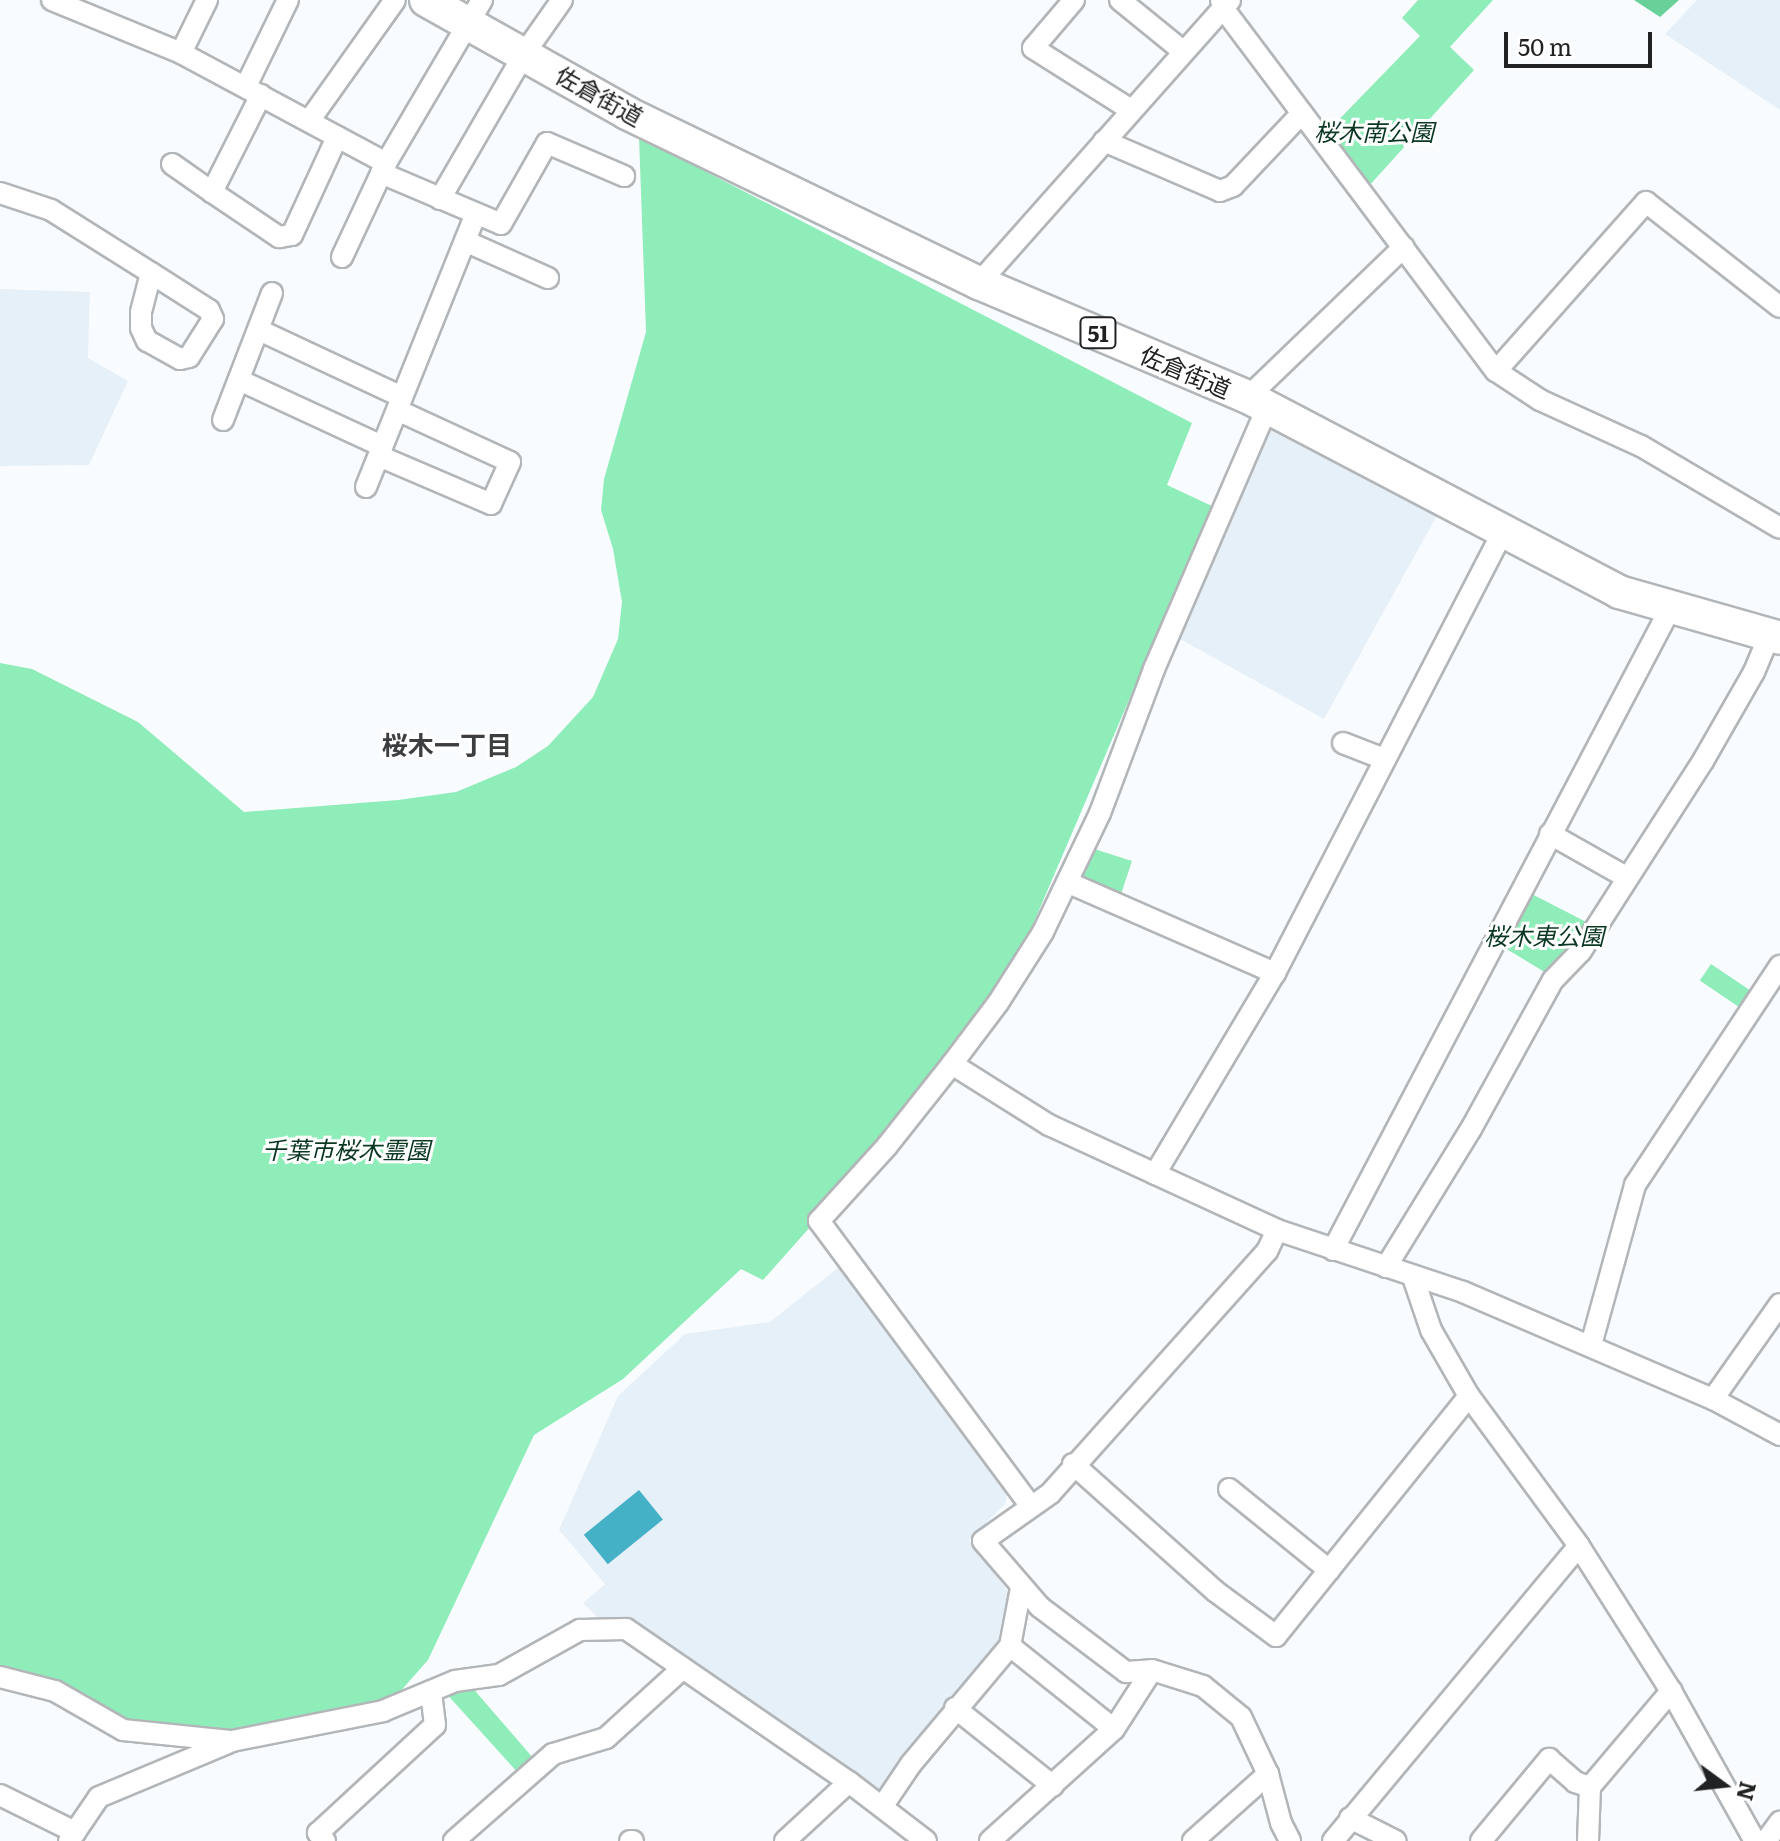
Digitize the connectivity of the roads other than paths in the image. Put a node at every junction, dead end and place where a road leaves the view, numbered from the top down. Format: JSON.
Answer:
{"nodes":[{"id":1,"x":52,"y":0,"type":"edge"},
{"id":2,"x":207,"y":0,"type":"edge"},
{"id":3,"x":288,"y":0,"type":"edge"},
{"id":4,"x":395,"y":0,"type":"edge"},
{"id":5,"x":426,"y":0,"type":"edge"},
{"id":6,"x":562,"y":0,"type":"edge"},
{"id":7,"x":1074,"y":0,"type":"edge"},
{"id":8,"x":1120,"y":0,"type":"edge"},
{"id":9,"x":1225,"y":3,"type":"edge"},
{"id":10,"x":474,"y":11,"type":"edge"},
{"id":11,"x":1184,"y":52,"type":"junction"},
{"id":12,"x":181,"y":53,"type":"junction"},
{"id":13,"x":524,"y":54,"type":"junction"},
{"id":14,"x":253,"y":90,"type":"junction"},
{"id":15,"x":1131,"y":110,"type":"junction"},
{"id":16,"x":1302,"y":113,"type":"junction"},
{"id":17,"x":309,"y":121,"type":"junction"},
{"id":18,"x":337,"y":137,"type":"junction"},
{"id":19,"x":1104,"y":141,"type":"junction"},
{"id":20,"x":172,"y":164,"type":"dead end"},
{"id":21,"x":384,"y":168,"type":"junction"},
{"id":22,"x":624,"y":176,"type":"dead end"},
{"id":23,"x":212,"y":192,"type":"junction"},
{"id":24,"x":0,"y":193,"type":"edge"},
{"id":25,"x":440,"y":199,"type":"junction"},
{"id":26,"x":476,"y":214,"type":"junction"},
{"id":27,"x":465,"y":241,"type":"junction"},
{"id":28,"x":1404,"y":247,"type":"junction"},
{"id":29,"x":342,"y":257,"type":"dead end"},
{"id":30,"x":151,"y":273,"type":"dead end"},
{"id":31,"x":548,"y":278,"type":"dead end"},
{"id":32,"x":979,"y":283,"type":"junction"},
{"id":33,"x":272,"y":293,"type":"dead end"},
{"id":34,"x":1780,"y":307,"type":"edge"},
{"id":35,"x":259,"y":330,"type":"junction"},
{"id":36,"x":1496,"y":371,"type":"junction"},
{"id":37,"x":239,"y":380,"type":"junction"},
{"id":38,"x":1257,"y":402,"type":"junction"},
{"id":39,"x":399,"y":404,"type":"junction"},
{"id":40,"x":223,"y":420,"type":"dead end"},
{"id":41,"x":381,"y":451,"type":"junction"},
{"id":42,"x":366,"y":487,"type":"dead end"},
{"id":43,"x":1780,"y":528,"type":"edge"},
{"id":44,"x":1503,"y":532,"type":"junction"},
{"id":45,"x":1670,"y":609,"type":"junction"},
{"id":46,"x":1775,"y":636,"type":"edge"},
{"id":47,"x":1343,"y":743,"type":"dead end"},
{"id":48,"x":1384,"y":759,"type":"junction"},
{"id":49,"x":1550,"y":834,"type":"junction"},
{"id":50,"x":1626,"y":877,"type":"junction"},
{"id":51,"x":1069,"y":883,"type":"junction"},
{"id":52,"x":1780,"y":966,"type":"edge"},
{"id":53,"x":1275,"y":973,"type":"junction"},
{"id":54,"x":952,"y":1064,"type":"junction"},
{"id":55,"x":1155,"y":1174,"type":"junction"},
{"id":56,"x":1277,"y":1230,"type":"junction"},
{"id":57,"x":1333,"y":1250,"type":"junction"},
{"id":58,"x":1386,"y":1267,"type":"junction"},
{"id":59,"x":1413,"y":1277,"type":"junction"},
{"id":60,"x":1780,"y":1304,"type":"edge"},
{"id":61,"x":1591,"y":1345,"type":"junction"},
{"id":62,"x":1469,"y":1396,"type":"junction"},
{"id":63,"x":1713,"y":1399,"type":"junction"},
{"id":64,"x":1780,"y":1435,"type":"edge"},
{"id":65,"x":1073,"y":1464,"type":"junction"},
{"id":66,"x":1229,"y":1489,"type":"dead end"},
{"id":67,"x":1030,"y":1505,"type":"junction"},
{"id":68,"x":1579,"y":1546,"type":"junction"},
{"id":69,"x":1329,"y":1570,"type":"junction"},
{"id":70,"x":1021,"y":1588,"type":"junction"},
{"id":71,"x":1010,"y":1646,"type":"junction"},
{"id":72,"x":683,"y":1668,"type":"junction"},
{"id":73,"x":1152,"y":1670,"type":"junction"},
{"id":74,"x":0,"y":1677,"type":"edge"},
{"id":75,"x":431,"y":1691,"type":"junction"},
{"id":76,"x":1671,"y":1691,"type":"junction"},
{"id":77,"x":955,"y":1708,"type":"junction"},
{"id":78,"x":1114,"y":1729,"type":"junction"},
{"id":79,"x":232,"y":1741,"type":"junction"},
{"id":80,"x":1268,"y":1774,"type":"junction"},
{"id":81,"x":849,"y":1782,"type":"junction"},
{"id":82,"x":1053,"y":1786,"type":"junction"},
{"id":83,"x":1590,"y":1787,"type":"junction"},
{"id":84,"x":0,"y":1795,"type":"edge"},
{"id":85,"x":882,"y":1807,"type":"junction"},
{"id":86,"x":1350,"y":1818,"type":"junction"},
{"id":87,"x":1780,"y":1822,"type":"edge"},
{"id":88,"x":72,"y":1836,"type":"edge"},
{"id":89,"x":325,"y":1841,"type":"edge"},
{"id":90,"x":454,"y":1841,"type":"edge"},
{"id":91,"x":785,"y":1841,"type":"edge"},
{"id":92,"x":926,"y":1841,"type":"edge"},
{"id":93,"x":990,"y":1841,"type":"edge"},
{"id":94,"x":1193,"y":1841,"type":"edge"},
{"id":95,"x":1290,"y":1841,"type":"edge"},
{"id":96,"x":1333,"y":1841,"type":"edge"},
{"id":97,"x":1396,"y":1841,"type":"edge"},
{"id":98,"x":1481,"y":1841,"type":"edge"},
{"id":99,"x":1588,"y":1841,"type":"edge"},
{"id":100,"x":1755,"y":1841,"type":"edge"},
{"id":101,"x":1766,"y":1841,"type":"edge"}],
"edges":[{"from":1,"to":12,"type":"street"},
{"from":2,"to":12,"type":"street"},
{"from":3,"to":14,"type":"street"},
{"from":4,"to":17,"type":"street"},
{"from":5,"to":10,"type":"highway","name":"佐倉街道","number":"51"},
{"from":6,"to":13,"type":"street"},
{"from":7,"to":15,"type":"street"},
{"from":8,"to":11,"type":"street"},
{"from":9,"to":11,"type":"street"},
{"from":9,"to":16,"type":"street"},
{"from":10,"to":13,"type":"highway","name":"佐倉街道","number":"51"},
{"from":10,"to":21,"type":"street"},
{"from":11,"to":15,"type":"street"},
{"from":12,"to":14,"type":"street"},
{"from":13,"to":25,"type":"street"},
{"from":13,"to":32,"type":"highway","name":"佐倉街道","number":"51"},
{"from":14,"to":17,"type":"street"},
{"from":14,"to":23,"type":"street"},
{"from":15,"to":19,"type":"street"},
{"from":16,"to":19,"type":"street"},
{"from":16,"to":28,"type":"street"},
{"from":17,"to":18,"type":"street"},
{"from":18,"to":21,"type":"street"},
{"from":18,"to":23,"type":"street"},
{"from":19,"to":32,"type":"street"},
{"from":20,"to":23,"type":"street"},
{"from":21,"to":25,"type":"street"},
{"from":21,"to":29,"type":"street"},
{"from":22,"to":26,"type":"street"},
{"from":24,"to":30,"type":"street"},
{"from":25,"to":26,"type":"street"},
{"from":26,"to":27,"type":"street"},
{"from":27,"to":31,"type":"street"},
{"from":27,"to":39,"type":"street"},
{"from":28,"to":36,"type":"street"},
{"from":28,"to":38,"type":"street"},
{"from":32,"to":38,"type":"highway","name":"佐倉街道","number":"51"},
{"from":33,"to":35,"type":"street"},
{"from":34,"to":36,"type":"street"},
{"from":35,"to":37,"type":"street"},
{"from":35,"to":39,"type":"street"},
{"from":36,"to":43,"type":"street"},
{"from":37,"to":40,"type":"street"},
{"from":37,"to":41,"type":"street"},
{"from":38,"to":44,"type":"highway","name":"佐倉街道","number":"51"},
{"from":38,"to":51,"type":"street"},
{"from":39,"to":41,"type":"street"},
{"from":39,"to":41,"type":"street"},
{"from":41,"to":42,"type":"street"},
{"from":44,"to":45,"type":"highway","name":"佐倉街道","number":"51"},
{"from":44,"to":48,"type":"street"},
{"from":45,"to":46,"type":"highway","name":"佐倉街道","number":"51"},
{"from":45,"to":49,"type":"street"},
{"from":46,"to":50,"type":"street"},
{"from":47,"to":48,"type":"street"},
{"from":48,"to":53,"type":"street"},
{"from":49,"to":50,"type":"street"},
{"from":49,"to":57,"type":"street"},
{"from":50,"to":58,"type":"street"},
{"from":51,"to":53,"type":"street"},
{"from":51,"to":54,"type":"street"},
{"from":52,"to":61,"type":"street"},
{"from":53,"to":55,"type":"street"},
{"from":54,"to":55,"type":"street"},
{"from":54,"to":67,"type":"street"},
{"from":55,"to":56,"type":"street"},
{"from":56,"to":57,"type":"street"},
{"from":56,"to":65,"type":"street"},
{"from":57,"to":58,"type":"street"},
{"from":58,"to":59,"type":"street"},
{"from":59,"to":61,"type":"street"},
{"from":59,"to":62,"type":"street"},
{"from":60,"to":63,"type":"street"},
{"from":61,"to":63,"type":"street"},
{"from":62,"to":68,"type":"street"},
{"from":62,"to":69,"type":"street"},
{"from":63,"to":64,"type":"street"},
{"from":65,"to":67,"type":"street"},
{"from":65,"to":69,"type":"street"},
{"from":66,"to":69,"type":"street"},
{"from":67,"to":70,"type":"street"},
{"from":68,"to":76,"type":"street"},
{"from":68,"to":86,"type":"street"},
{"from":70,"to":71,"type":"street"},
{"from":70,"to":73,"type":"street"},
{"from":71,"to":77,"type":"street"},
{"from":71,"to":78,"type":"street"},
{"from":72,"to":75,"type":"street"},
{"from":72,"to":81,"type":"street"},
{"from":72,"to":90,"type":"street"},
{"from":73,"to":78,"type":"street"},
{"from":73,"to":80,"type":"street"},
{"from":74,"to":79,"type":"street"},
{"from":75,"to":79,"type":"street"},
{"from":75,"to":89,"type":"street"},
{"from":76,"to":83,"type":"street"},
{"from":76,"to":100,"type":"street"},
{"from":77,"to":82,"type":"street"},
{"from":77,"to":85,"type":"street"},
{"from":78,"to":82,"type":"street"},
{"from":79,"to":88,"type":"street"},
{"from":80,"to":94,"type":"street"},
{"from":80,"to":95,"type":"street"},
{"from":81,"to":85,"type":"street"},
{"from":81,"to":91,"type":"street"},
{"from":82,"to":93,"type":"street"},
{"from":83,"to":98,"type":"street"},
{"from":83,"to":99,"type":"street"},
{"from":84,"to":88,"type":"street"},
{"from":85,"to":92,"type":"street"},
{"from":86,"to":96,"type":"street"},
{"from":86,"to":97,"type":"street"},
{"from":87,"to":101,"type":"street"}]}
